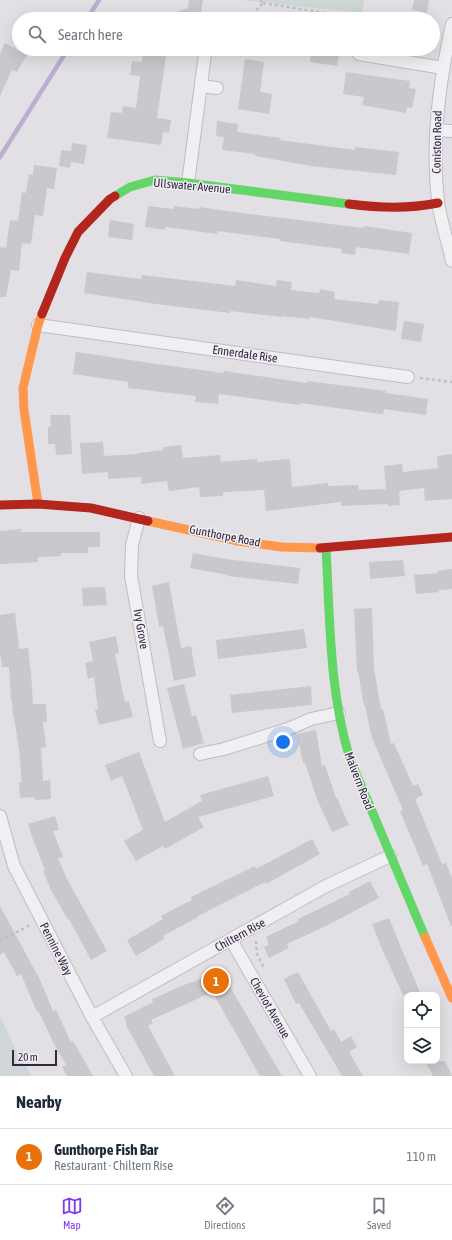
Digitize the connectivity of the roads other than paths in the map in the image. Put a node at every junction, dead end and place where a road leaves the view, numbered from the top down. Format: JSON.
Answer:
{"nodes":[{"id":1,"x":452,"y":24,"type":"edge"},
{"id":2,"x":205,"y":56,"type":"edge"},
{"id":3,"x":394,"y":56,"type":"edge"},
{"id":4,"x":443,"y":68,"type":"junction"},
{"id":5,"x":201,"y":86,"type":"junction"},
{"id":6,"x":217,"y":88,"type":"dead end"},
{"id":7,"x":436,"y":130,"type":"junction"},
{"id":8,"x":452,"y":131,"type":"edge"},
{"id":9,"x":188,"y":183,"type":"junction"},
{"id":10,"x":438,"y":203,"type":"junction"},
{"id":11,"x":452,"y":260,"type":"edge"},
{"id":12,"x":38,"y":325,"type":"junction"},
{"id":13,"x":408,"y":377,"type":"road end"},
{"id":14,"x":38,"y":504,"type":"junction"},
{"id":15,"x":0,"y":505,"type":"edge"},
{"id":16,"x":139,"y":518,"type":"junction"},
{"id":17,"x":452,"y":537,"type":"edge"},
{"id":18,"x":326,"y":548,"type":"junction"},
{"id":19,"x":339,"y":713,"type":"junction"},
{"id":20,"x":160,"y":741,"type":"dead end"},
{"id":21,"x":200,"y":754,"type":"dead end"},
{"id":22,"x":0,"y":816,"type":"edge"},
{"id":23,"x":390,"y":856,"type":"junction"},
{"id":24,"x":231,"y":940,"type":"junction"},
{"id":25,"x":452,"y":998,"type":"edge"},
{"id":26,"x":92,"y":1017,"type":"junction"},
{"id":27,"x":126,"y":1076,"type":"edge"},
{"id":28,"x":310,"y":1076,"type":"edge"}],
"edges":[{"from":1,"to":4,"type":"street","name":"Coniston Road"},
{"from":2,"to":5,"type":"street"},
{"from":3,"to":4,"type":"street"},
{"from":4,"to":7,"type":"street","name":"Coniston Road"},
{"from":5,"to":6,"type":"street"},
{"from":5,"to":9,"type":"street"},
{"from":7,"to":8,"type":"street"},
{"from":7,"to":10,"type":"street","name":"Coniston Road"},
{"from":9,"to":10,"type":"street","name":"Ullswater Avenue"},
{"from":9,"to":12,"type":"street","name":"Ullswater Avenue"},
{"from":10,"to":11,"type":"street","name":"Coniston Road"},
{"from":12,"to":13,"type":"street","name":"Ennerdale Rise"},
{"from":12,"to":14,"type":"street","name":"Ullswater Avenue"},
{"from":14,"to":15,"type":"street","name":"Gunthorpe Road"},
{"from":14,"to":16,"type":"street","name":"Gunthorpe Road"},
{"from":16,"to":18,"type":"street","name":"Gunthorpe Road"},
{"from":16,"to":20,"type":"street","name":"Ivy Grove"},
{"from":17,"to":18,"type":"street","name":"Gunthorpe Road"},
{"from":18,"to":19,"type":"street","name":"Malvern Road"},
{"from":19,"to":21,"type":"street"},
{"from":19,"to":23,"type":"street","name":"Malvern Road"},
{"from":22,"to":26,"type":"street","name":"Pennine Way"},
{"from":23,"to":24,"type":"street","name":"Chiltern Rise"},
{"from":23,"to":25,"type":"street","name":"Malvern Road"},
{"from":24,"to":26,"type":"street","name":"Chiltern Rise"},
{"from":24,"to":28,"type":"street","name":"Cheviot Avenue"},
{"from":26,"to":27,"type":"street","name":"Pennine Way"}]}
